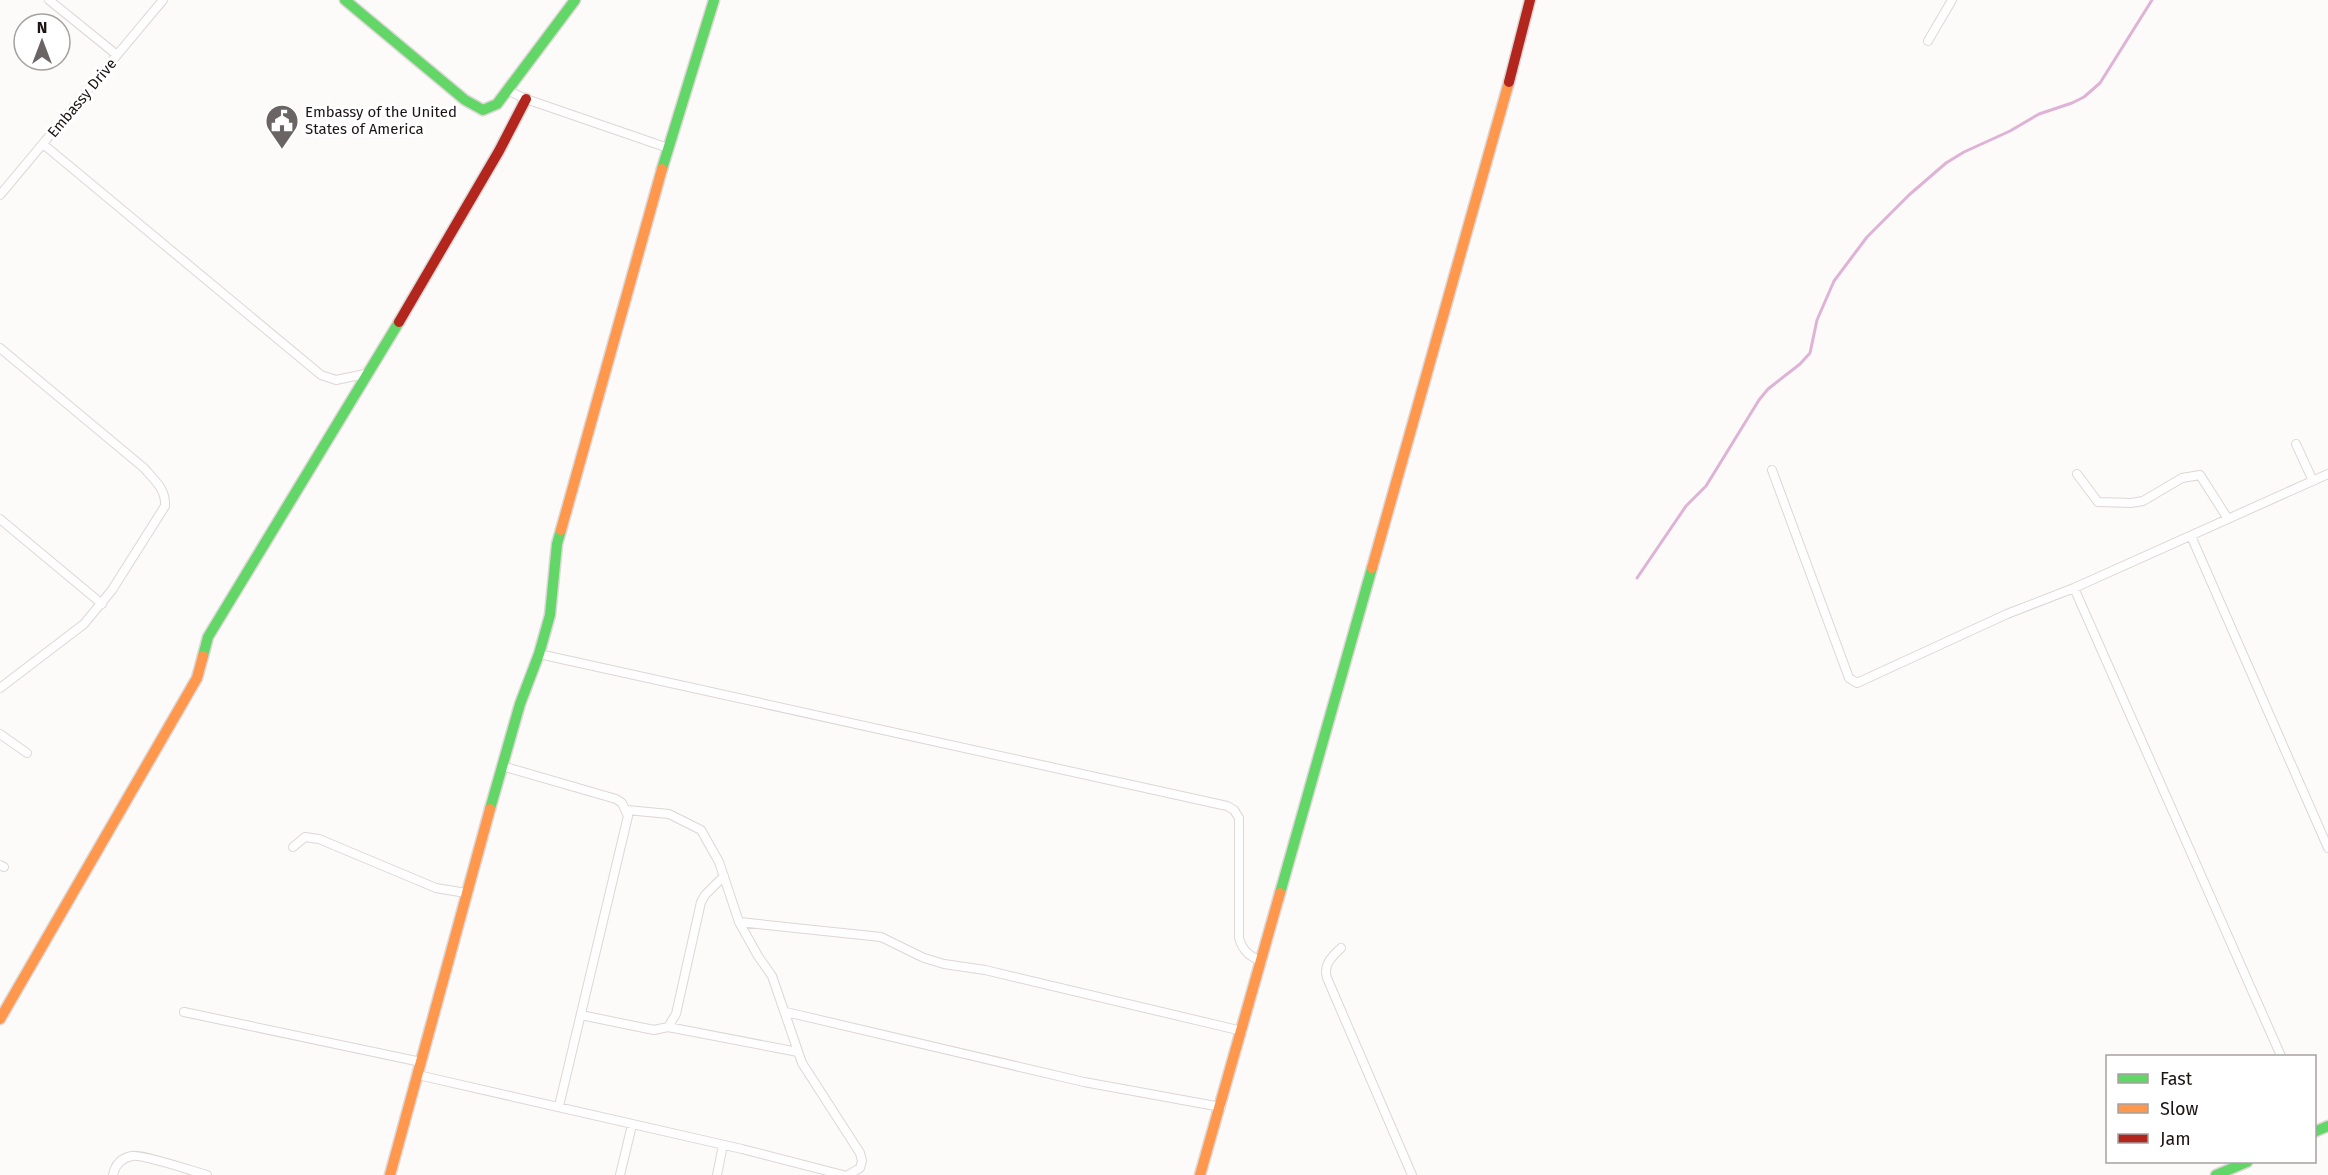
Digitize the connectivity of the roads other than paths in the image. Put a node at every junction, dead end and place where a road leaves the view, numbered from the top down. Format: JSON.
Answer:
{"nodes":[{"id":1,"x":49,"y":0,"type":"edge"},
{"id":2,"x":163,"y":0,"type":"edge"},
{"id":3,"x":575,"y":0,"type":"edge"},
{"id":4,"x":714,"y":0,"type":"edge"},
{"id":5,"x":1530,"y":0,"type":"edge"},
{"id":6,"x":1952,"y":0,"type":"edge"},
{"id":7,"x":351,"y":2,"type":"edge"},
{"id":8,"x":1928,"y":41,"type":"dead end"},
{"id":9,"x":117,"y":55,"type":"junction"},
{"id":10,"x":507,"y":90,"type":"junction"},
{"id":11,"x":526,"y":99,"type":"junction"},
{"id":12,"x":43,"y":144,"type":"junction"},
{"id":13,"x":668,"y":148,"type":"junction"},
{"id":14,"x":0,"y":195,"type":"edge"},
{"id":15,"x":0,"y":348,"type":"edge"},
{"id":16,"x":365,"y":374,"type":"junction"},
{"id":17,"x":2296,"y":444,"type":"dead end"},
{"id":18,"x":1772,"y":470,"type":"dead end"},
{"id":19,"x":2077,"y":474,"type":"dead end"},
{"id":20,"x":2328,"y":474,"type":"edge"},
{"id":21,"x":2313,"y":481,"type":"junction"},
{"id":22,"x":0,"y":519,"type":"edge"},
{"id":23,"x":2228,"y":519,"type":"junction"},
{"id":24,"x":2191,"y":536,"type":"junction"},
{"id":25,"x":2074,"y":588,"type":"junction"},
{"id":26,"x":102,"y":604,"type":"junction"},
{"id":27,"x":539,"y":654,"type":"junction"},
{"id":28,"x":0,"y":688,"type":"edge"},
{"id":29,"x":0,"y":734,"type":"edge"},
{"id":30,"x":27,"y":753,"type":"dead end"},
{"id":31,"x":502,"y":766,"type":"junction"},
{"id":32,"x":627,"y":810,"type":"junction"},
{"id":33,"x":293,"y":847,"type":"dead end"},
{"id":34,"x":2328,"y":848,"type":"edge"},
{"id":35,"x":724,"y":876,"type":"junction"},
{"id":36,"x":466,"y":893,"type":"junction"},
{"id":37,"x":739,"y":922,"type":"junction"},
{"id":38,"x":1341,"y":948,"type":"dead end"},
{"id":39,"x":1262,"y":962,"type":"junction"},
{"id":40,"x":184,"y":1012,"type":"dead end"},
{"id":41,"x":786,"y":1012,"type":"junction"},
{"id":42,"x":581,"y":1015,"type":"junction"},
{"id":43,"x":0,"y":1018,"type":"edge"},
{"id":44,"x":668,"y":1027,"type":"junction"},
{"id":45,"x":1242,"y":1031,"type":"junction"},
{"id":46,"x":798,"y":1052,"type":"junction"},
{"id":47,"x":2281,"y":1055,"type":"edge"},
{"id":48,"x":421,"y":1062,"type":"junction"},
{"id":49,"x":418,"y":1075,"type":"junction"},
{"id":50,"x":559,"y":1106,"type":"junction"},
{"id":51,"x":1221,"y":1107,"type":"junction"},
{"id":52,"x":632,"y":1125,"type":"junction"},
{"id":53,"x":723,"y":1145,"type":"junction"},
{"id":54,"x":2243,"y":1163,"type":"edge"},
{"id":55,"x":113,"y":1175,"type":"edge"},
{"id":56,"x":207,"y":1175,"type":"edge"},
{"id":57,"x":390,"y":1175,"type":"edge"},
{"id":58,"x":620,"y":1175,"type":"edge"},
{"id":59,"x":717,"y":1175,"type":"edge"},
{"id":60,"x":843,"y":1175,"type":"edge"},
{"id":61,"x":848,"y":1175,"type":"edge"},
{"id":62,"x":1200,"y":1175,"type":"edge"},
{"id":63,"x":1412,"y":1175,"type":"edge"},
{"id":64,"x":2216,"y":1175,"type":"edge"}],
"edges":[{"from":1,"to":9,"type":"street"},
{"from":2,"to":9,"type":"street","name":"Embassy Drive"},
{"from":3,"to":10,"type":"street"},
{"from":4,"to":13,"type":"street"},
{"from":5,"to":39,"type":"street"},
{"from":6,"to":8,"type":"street"},
{"from":7,"to":10,"type":"street"},
{"from":9,"to":12,"type":"street","name":"Embassy Drive"},
{"from":10,"to":11,"type":"street"},
{"from":11,"to":13,"type":"street"},
{"from":11,"to":16,"type":"street"},
{"from":12,"to":14,"type":"street","name":"Embassy Drive"},
{"from":12,"to":16,"type":"street"},
{"from":13,"to":27,"type":"street"},
{"from":15,"to":26,"type":"street"},
{"from":16,"to":43,"type":"street"},
{"from":17,"to":21,"type":"street"},
{"from":18,"to":25,"type":"street"},
{"from":19,"to":23,"type":"street"},
{"from":20,"to":21,"type":"street"},
{"from":21,"to":23,"type":"street"},
{"from":22,"to":26,"type":"street"},
{"from":23,"to":24,"type":"street"},
{"from":24,"to":25,"type":"street"},
{"from":24,"to":34,"type":"street"},
{"from":25,"to":47,"type":"street"},
{"from":26,"to":28,"type":"street"},
{"from":27,"to":31,"type":"street"},
{"from":27,"to":39,"type":"street"},
{"from":29,"to":30,"type":"street"},
{"from":31,"to":32,"type":"street"},
{"from":31,"to":36,"type":"street"},
{"from":32,"to":35,"type":"street"},
{"from":32,"to":42,"type":"street"},
{"from":33,"to":36,"type":"street"},
{"from":35,"to":37,"type":"street"},
{"from":35,"to":44,"type":"street"},
{"from":36,"to":48,"type":"street"},
{"from":37,"to":41,"type":"street"},
{"from":37,"to":45,"type":"street"},
{"from":38,"to":63,"type":"street"},
{"from":39,"to":45,"type":"street"},
{"from":40,"to":48,"type":"street"},
{"from":41,"to":46,"type":"street"},
{"from":41,"to":51,"type":"street"},
{"from":42,"to":44,"type":"street"},
{"from":42,"to":50,"type":"street"},
{"from":44,"to":46,"type":"street"},
{"from":45,"to":51,"type":"street"},
{"from":46,"to":61,"type":"street"},
{"from":48,"to":49,"type":"street"},
{"from":49,"to":50,"type":"street"},
{"from":49,"to":57,"type":"street"},
{"from":50,"to":52,"type":"street"},
{"from":51,"to":62,"type":"street"},
{"from":52,"to":53,"type":"street"},
{"from":52,"to":58,"type":"street"},
{"from":53,"to":59,"type":"street"},
{"from":53,"to":60,"type":"street"},
{"from":54,"to":64,"type":"street"},
{"from":55,"to":56,"type":"street"}]}
